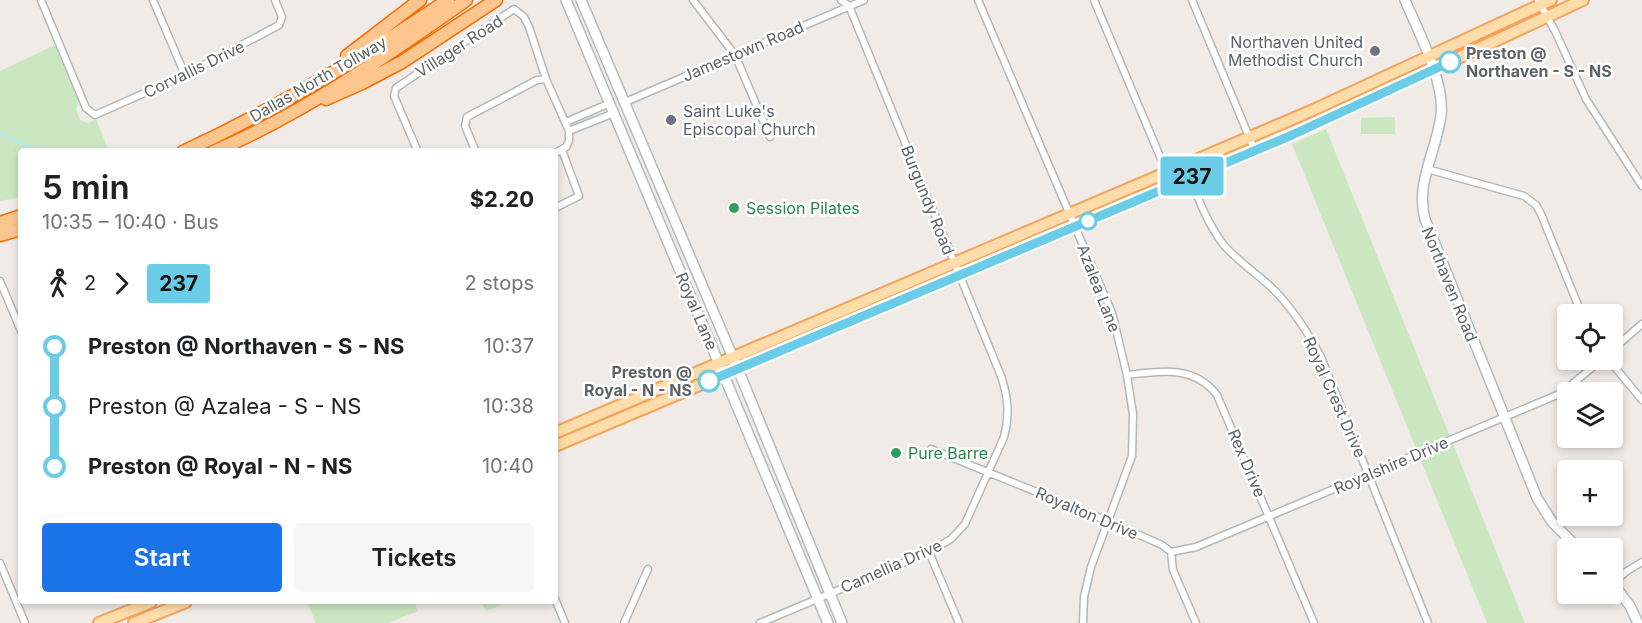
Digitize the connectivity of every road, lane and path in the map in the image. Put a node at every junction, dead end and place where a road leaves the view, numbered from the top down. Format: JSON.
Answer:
{"nodes":[{"id":1,"x":41,"y":0,"type":"edge"},
{"id":2,"x":153,"y":0,"type":"edge"},
{"id":3,"x":275,"y":0,"type":"edge"},
{"id":4,"x":420,"y":0,"type":"edge"},
{"id":5,"x":448,"y":0,"type":"edge"},
{"id":6,"x":466,"y":0,"type":"edge"},
{"id":7,"x":496,"y":0,"type":"edge"},
{"id":8,"x":566,"y":0,"type":"edge"},
{"id":9,"x":581,"y":0,"type":"edge"},
{"id":10,"x":693,"y":0,"type":"edge"},
{"id":11,"x":841,"y":0,"type":"edge"},
{"id":12,"x":864,"y":0,"type":"edge"},
{"id":13,"x":978,"y":0,"type":"edge"},
{"id":14,"x":1094,"y":0,"type":"edge"},
{"id":15,"x":1192,"y":0,"type":"edge"},
{"id":16,"x":1405,"y":0,"type":"edge"},
{"id":17,"x":1551,"y":0,"type":"edge"},
{"id":18,"x":1583,"y":0,"type":"edge"},
{"id":19,"x":1539,"y":3,"type":"edge"},
{"id":20,"x":849,"y":6,"type":"junction"},
{"id":21,"x":1547,"y":17,"type":"junction"},
{"id":22,"x":735,"y":55,"type":"junction"},
{"id":23,"x":1428,"y":57,"type":"junction"},
{"id":24,"x":1433,"y":70,"type":"junction"},
{"id":25,"x":185,"y":75,"type":"junction"},
{"id":26,"x":546,"y":79,"type":"junction"},
{"id":27,"x":312,"y":84,"type":"junction"},
{"id":28,"x":623,"y":102,"type":"junction"},
{"id":29,"x":610,"y":103,"type":"junction"},
{"id":30,"x":1311,"y":111,"type":"junction"},
{"id":31,"x":614,"y":113,"type":"junction"},
{"id":32,"x":278,"y":120,"type":"junction"},
{"id":33,"x":566,"y":122,"type":"junction"},
{"id":34,"x":1317,"y":124,"type":"junction"},
{"id":35,"x":569,"y":131,"type":"junction"},
{"id":36,"x":770,"y":137,"type":"dead end"},
{"id":37,"x":1249,"y":138,"type":"junction"},
{"id":38,"x":191,"y":148,"type":"edge"},
{"id":39,"x":221,"y":148,"type":"edge"},
{"id":40,"x":416,"y":148,"type":"edge"},
{"id":41,"x":474,"y":148,"type":"edge"},
{"id":42,"x":559,"y":151,"type":"edge"},
{"id":43,"x":1255,"y":151,"type":"junction"},
{"id":44,"x":649,"y":162,"type":"junction"},
{"id":45,"x":1185,"y":165,"type":"junction"},
{"id":46,"x":637,"y":167,"type":"junction"},
{"id":47,"x":1427,"y":169,"type":"junction"},
{"id":48,"x":1167,"y":172,"type":"junction"},
{"id":49,"x":1190,"y":177,"type":"junction"},
{"id":50,"x":1172,"y":184,"type":"junction"},
{"id":51,"x":1642,"y":186,"type":"edge"},
{"id":52,"x":558,"y":206,"type":"edge"},
{"id":53,"x":1070,"y":215,"type":"junction"},
{"id":54,"x":18,"y":217,"type":"edge"},
{"id":55,"x":0,"y":223,"type":"edge"},
{"id":56,"x":1074,"y":227,"type":"junction"},
{"id":57,"x":18,"y":230,"type":"edge"},
{"id":58,"x":0,"y":235,"type":"edge"},
{"id":59,"x":682,"y":241,"type":"junction"},
{"id":60,"x":669,"y":247,"type":"junction"},
{"id":61,"x":954,"y":262,"type":"junction"},
{"id":62,"x":695,"y":271,"type":"junction"},
{"id":63,"x":959,"y":275,"type":"junction"},
{"id":64,"x":682,"y":277,"type":"junction"},
{"id":65,"x":0,"y":282,"type":"edge"},
{"id":66,"x":895,"y":288,"type":"junction"},
{"id":67,"x":899,"y":300,"type":"junction"},
{"id":68,"x":1578,"y":304,"type":"edge"},
{"id":69,"x":844,"y":309,"type":"junction"},
{"id":70,"x":851,"y":320,"type":"junction"},
{"id":71,"x":18,"y":324,"type":"edge"},
{"id":72,"x":1642,"y":324,"type":"edge"},
{"id":73,"x":1623,"y":340,"type":"edge"},
{"id":74,"x":733,"y":358,"type":"junction"},
{"id":75,"x":720,"y":363,"type":"junction"},
{"id":76,"x":738,"y":369,"type":"junction"},
{"id":77,"x":1589,"y":370,"type":"edge"},
{"id":78,"x":1617,"y":370,"type":"edge"},
{"id":79,"x":725,"y":375,"type":"junction"},
{"id":80,"x":1127,"y":375,"type":"junction"},
{"id":81,"x":1642,"y":400,"type":"edge"},
{"id":82,"x":612,"y":409,"type":"junction"},
{"id":83,"x":1504,"y":417,"type":"junction"},
{"id":84,"x":616,"y":420,"type":"junction"},
{"id":85,"x":558,"y":432,"type":"edge"},
{"id":86,"x":558,"y":442,"type":"edge"},
{"id":87,"x":931,"y":449,"type":"dead end"},
{"id":88,"x":987,"y":473,"type":"junction"},
{"id":89,"x":1369,"y":474,"type":"junction"},
{"id":90,"x":1270,"y":517,"type":"junction"},
{"id":91,"x":1108,"y":521,"type":"junction"},
{"id":92,"x":1568,"y":538,"type":"edge"},
{"id":93,"x":929,"y":552,"type":"junction"},
{"id":94,"x":1171,"y":552,"type":"junction"},
{"id":95,"x":1642,"y":562,"type":"edge"},
{"id":96,"x":0,"y":563,"type":"edge"},
{"id":97,"x":648,"y":569,"type":"dead end"},
{"id":98,"x":1623,"y":574,"type":"edge"},
{"id":99,"x":830,"y":593,"type":"junction"},
{"id":100,"x":1623,"y":597,"type":"edge"},
{"id":101,"x":818,"y":598,"type":"junction"},
{"id":102,"x":136,"y":604,"type":"edge"},
{"id":103,"x":181,"y":604,"type":"edge"},
{"id":104,"x":557,"y":604,"type":"edge"},
{"id":105,"x":127,"y":618,"type":"edge"},
{"id":106,"x":138,"y":621,"type":"edge"},
{"id":107,"x":25,"y":623,"type":"edge"},
{"id":108,"x":99,"y":623,"type":"edge"},
{"id":109,"x":565,"y":623,"type":"edge"},
{"id":110,"x":624,"y":623,"type":"edge"},
{"id":111,"x":760,"y":623,"type":"edge"},
{"id":112,"x":828,"y":623,"type":"edge"},
{"id":113,"x":842,"y":623,"type":"edge"},
{"id":114,"x":959,"y":623,"type":"edge"},
{"id":115,"x":1083,"y":623,"type":"edge"},
{"id":116,"x":1196,"y":623,"type":"edge"},
{"id":117,"x":1314,"y":623,"type":"edge"},
{"id":118,"x":1428,"y":623,"type":"edge"},
{"id":119,"x":1638,"y":623,"type":"edge"}],
"edges":[{"from":1,"to":25,"type":"street","name":"Corvallis Drive"},
{"from":2,"to":25,"type":"street"},
{"from":3,"to":25,"type":"street","name":"Corvallis Drive"},
{"from":4,"to":27,"type":"highway"},
{"from":5,"to":27,"type":"highway","name":"Dallas North Tollway"},
{"from":6,"to":32,"type":"highway","name":"Dallas North Tollway"},
{"from":7,"to":32,"type":"highway"},
{"from":8,"to":29,"type":"main road","name":"Royal Lane"},
{"from":9,"to":28,"type":"main road","name":"Royal Lane"},
{"from":10,"to":22,"type":"street"},
{"from":11,"to":20,"type":"street"},
{"from":12,"to":20,"type":"street","name":"Jamestown Road"},
{"from":13,"to":53,"type":"street","name":"Azalea Lane"},
{"from":14,"to":48,"type":"street"},
{"from":15,"to":37,"type":"street"},
{"from":16,"to":23,"type":"main road","name":"Northaven Road"},
{"from":17,"to":19,"type":"main road"},
{"from":18,"to":21,"type":"main road"},
{"from":19,"to":21,"type":"street"},
{"from":19,"to":23,"type":"main road"},
{"from":20,"to":22,"type":"street","name":"Jamestown Road"},
{"from":20,"to":61,"type":"street","name":"Burgundy Road"},
{"from":21,"to":24,"type":"main road"},
{"from":21,"to":51,"type":"street"},
{"from":22,"to":28,"type":"street","name":"Jamestown Road"},
{"from":22,"to":36,"type":"street"},
{"from":23,"to":24,"type":"main road","name":"Northaven Road"},
{"from":23,"to":30,"type":"main road"},
{"from":24,"to":34,"type":"main road"},
{"from":24,"to":47,"type":"main road","name":"Northaven Road"},
{"from":26,"to":33,"type":"street","name":"Villager Road"},
{"from":26,"to":40,"type":"street","name":"Villager Road"},
{"from":26,"to":41,"type":"street"},
{"from":27,"to":38,"type":"highway","name":"Dallas North Tollway"},
{"from":28,"to":29,"type":"main road"},
{"from":28,"to":31,"type":"main road"},
{"from":28,"to":44,"type":"main road","name":"Royal Lane"},
{"from":29,"to":31,"type":"main road","name":"Royal Lane"},
{"from":29,"to":33,"type":"street"},
{"from":30,"to":34,"type":"main road"},
{"from":30,"to":37,"type":"main road"},
{"from":31,"to":35,"type":"street"},
{"from":31,"to":46,"type":"main road","name":"Royal Lane"},
{"from":32,"to":39,"type":"highway","name":"Dallas North Tollway"},
{"from":33,"to":35,"type":"street","name":"Villager Road"},
{"from":34,"to":43,"type":"main road"},
{"from":35,"to":42,"type":"street"},
{"from":37,"to":43,"type":"street"},
{"from":37,"to":45,"type":"main road"},
{"from":42,"to":52,"type":"street"},
{"from":43,"to":49,"type":"main road"},
{"from":44,"to":46,"type":"main road"},
{"from":44,"to":59,"type":"main road","name":"Royal Lane"},
{"from":45,"to":48,"type":"main road"},
{"from":45,"to":49,"type":"street","name":"Royal Crest Drive"},
{"from":46,"to":60,"type":"main road","name":"Royal Lane"},
{"from":47,"to":68,"type":"street"},
{"from":47,"to":83,"type":"main road","name":"Northaven Road"},
{"from":48,"to":50,"type":"street"},
{"from":48,"to":53,"type":"main road"},
{"from":49,"to":50,"type":"main road"},
{"from":49,"to":89,"type":"street","name":"Royal Crest Drive"},
{"from":50,"to":56,"type":"main road"},
{"from":53,"to":56,"type":"street","name":"Azalea Lane"},
{"from":53,"to":61,"type":"main road"},
{"from":54,"to":55,"type":"highway"},
{"from":56,"to":63,"type":"main road"},
{"from":56,"to":80,"type":"street","name":"Azalea Lane"},
{"from":57,"to":58,"type":"highway"},
{"from":59,"to":60,"type":"main road"},
{"from":59,"to":62,"type":"main road","name":"Royal Lane"},
{"from":60,"to":64,"type":"main road","name":"Royal Lane"},
{"from":61,"to":63,"type":"street","name":"Burgundy Road"},
{"from":61,"to":66,"type":"main road"},
{"from":62,"to":64,"type":"main road"},
{"from":62,"to":74,"type":"main road","name":"Royal Lane"},
{"from":63,"to":67,"type":"main road"},
{"from":63,"to":88,"type":"street","name":"Burgundy Road"},
{"from":64,"to":75,"type":"main road","name":"Royal Lane"},
{"from":65,"to":71,"type":"street"},
{"from":66,"to":67,"type":"main road"},
{"from":66,"to":69,"type":"main road"},
{"from":67,"to":70,"type":"main road"},
{"from":69,"to":70,"type":"main road"},
{"from":69,"to":74,"type":"main road"},
{"from":70,"to":76,"type":"main road"},
{"from":72,"to":73,"type":"street"},
{"from":74,"to":75,"type":"main road"},
{"from":74,"to":76,"type":"main road","name":"Royal Lane"},
{"from":75,"to":79,"type":"main road","name":"Royal Lane"},
{"from":75,"to":82,"type":"main road"},
{"from":76,"to":79,"type":"main road"},
{"from":76,"to":99,"type":"main road","name":"Royal Lane"},
{"from":77,"to":83,"type":"street","name":"Royalshire Drive"},
{"from":78,"to":81,"type":"street"},
{"from":79,"to":84,"type":"main road"},
{"from":79,"to":101,"type":"main road","name":"Royal Lane"},
{"from":80,"to":90,"type":"street","name":"Rex Drive"},
{"from":80,"to":91,"type":"street","name":"Azalea Lane"},
{"from":82,"to":84,"type":"main road"},
{"from":82,"to":85,"type":"main road"},
{"from":83,"to":89,"type":"street","name":"Royalshire Drive"},
{"from":83,"to":92,"type":"main road","name":"Northaven Road"},
{"from":84,"to":86,"type":"main road"},
{"from":87,"to":88,"type":"street","name":"Royalton Drive"},
{"from":88,"to":91,"type":"street","name":"Royalton Drive"},
{"from":88,"to":93,"type":"street","name":"Camellia Drive"},
{"from":89,"to":90,"type":"street","name":"Royalshire Drive"},
{"from":89,"to":118,"type":"street","name":"Royal Crest Drive"},
{"from":90,"to":94,"type":"street","name":"Royalshire Drive"},
{"from":90,"to":117,"type":"street","name":"Rex Drive"},
{"from":91,"to":94,"type":"street","name":"Royalton Drive"},
{"from":91,"to":115,"type":"street","name":"Azalea Lane"},
{"from":93,"to":99,"type":"street","name":"Camellia Drive"},
{"from":93,"to":114,"type":"street"},
{"from":94,"to":116,"type":"street"},
{"from":95,"to":98,"type":"street"},
{"from":96,"to":107,"type":"street"},
{"from":97,"to":110,"type":"street"},
{"from":99,"to":101,"type":"street","name":"Camellia Drive"},
{"from":99,"to":113,"type":"main road","name":"Royal Lane"},
{"from":100,"to":119,"type":"main road"},
{"from":101,"to":111,"type":"street","name":"Camellia Drive"},
{"from":101,"to":112,"type":"main road","name":"Royal Lane"},
{"from":102,"to":105,"type":"main road"},
{"from":102,"to":106,"type":"street"},
{"from":103,"to":106,"type":"main road"},
{"from":104,"to":109,"type":"street"},
{"from":105,"to":108,"type":"main road"}]}
